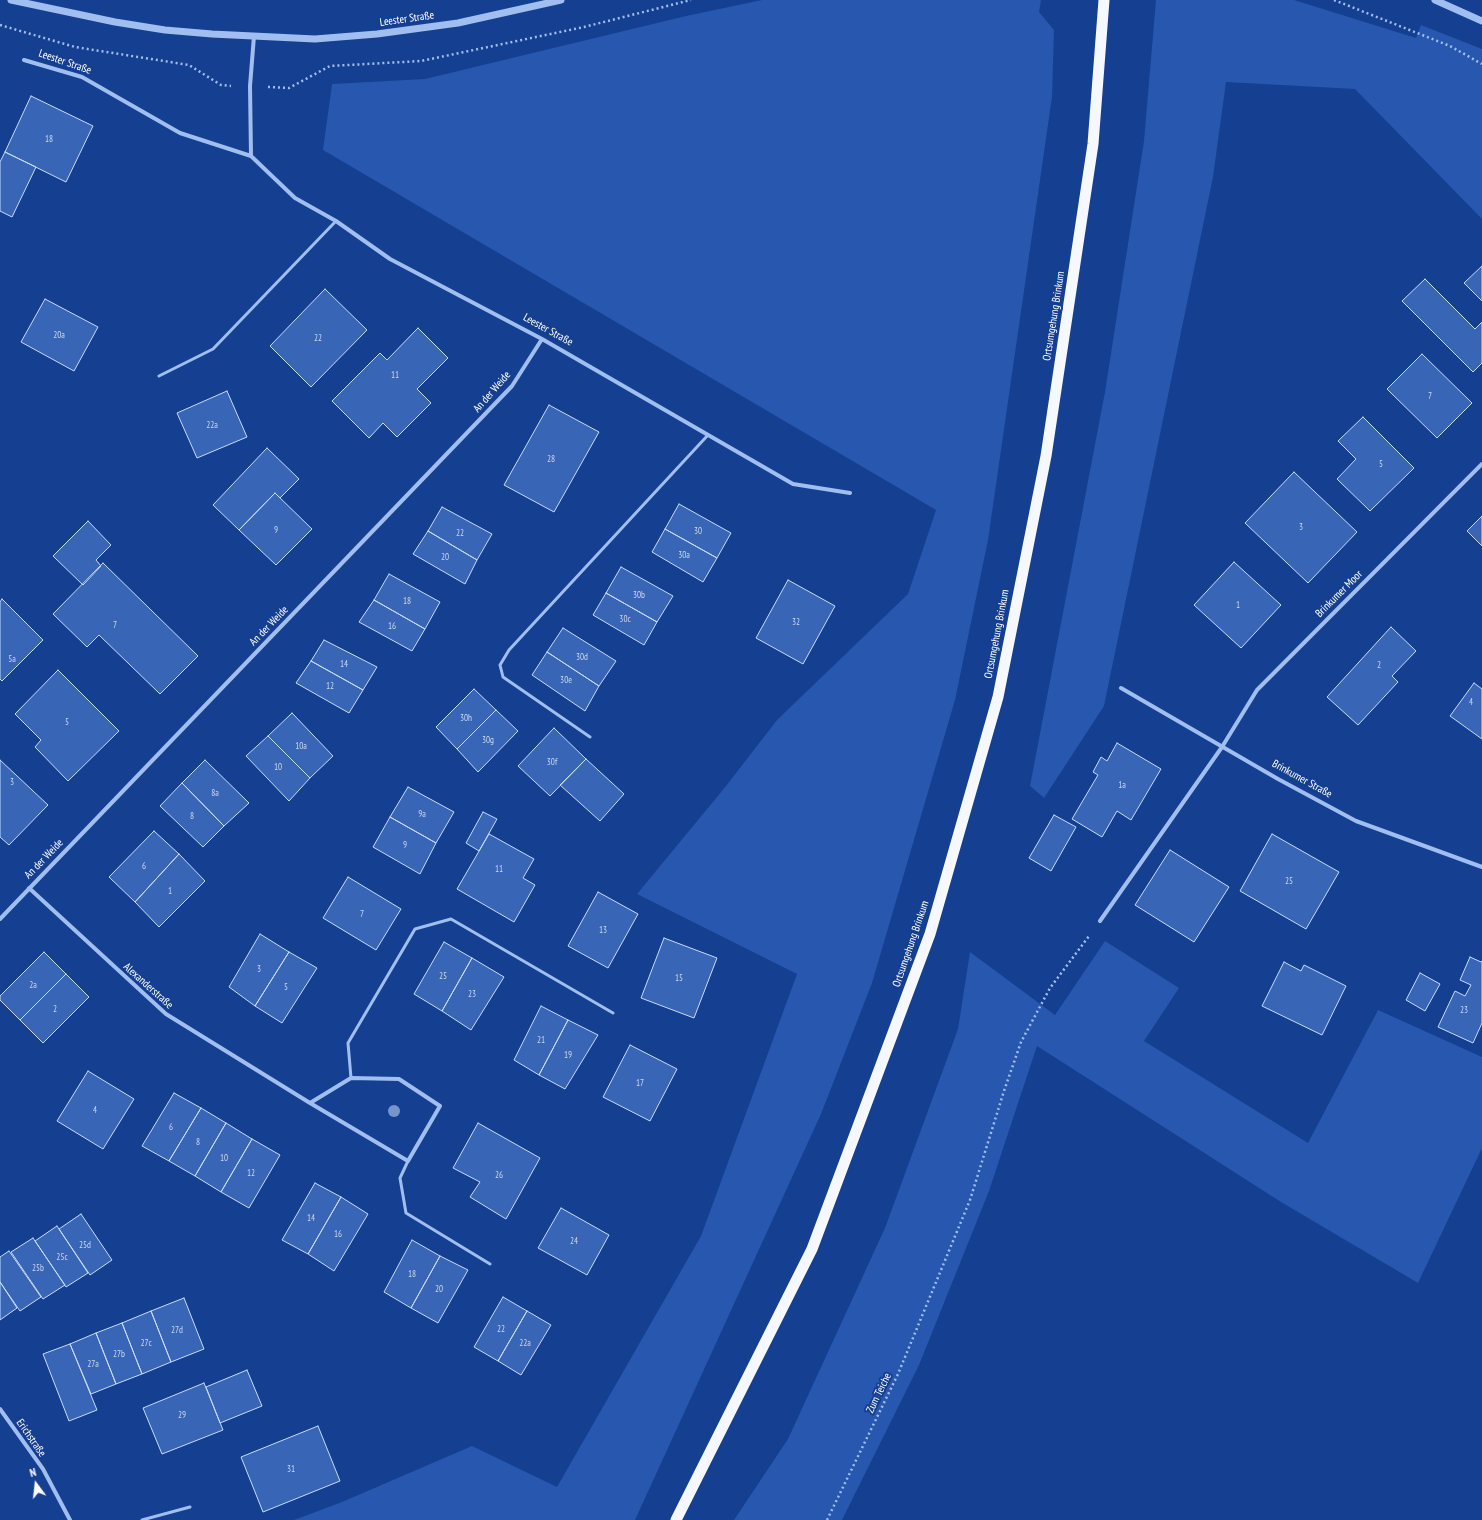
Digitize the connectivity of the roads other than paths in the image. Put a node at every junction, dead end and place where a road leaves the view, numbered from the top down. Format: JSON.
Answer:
{"nodes":[{"id":1,"x":11,"y":0,"type":"edge"},
{"id":2,"x":561,"y":0,"type":"edge"},
{"id":3,"x":1104,"y":0,"type":"edge"},
{"id":4,"x":1435,"y":0,"type":"edge"},
{"id":5,"x":1482,"y":21,"type":"edge"},
{"id":6,"x":254,"y":36,"type":"junction"},
{"id":7,"x":24,"y":60,"type":"dead end"},
{"id":8,"x":251,"y":156,"type":"junction"},
{"id":9,"x":336,"y":221,"type":"junction"},
{"id":10,"x":542,"y":339,"type":"junction"},
{"id":11,"x":159,"y":376,"type":"dead end"},
{"id":12,"x":708,"y":435,"type":"junction"},
{"id":13,"x":1482,"y":464,"type":"edge"},
{"id":14,"x":850,"y":493,"type":"dead end"},
{"id":15,"x":1121,"y":688,"type":"dead end"},
{"id":16,"x":590,"y":737,"type":"dead end"},
{"id":17,"x":1222,"y":747,"type":"junction"},
{"id":18,"x":1482,"y":867,"type":"edge"},
{"id":19,"x":29,"y":888,"type":"junction"},
{"id":20,"x":0,"y":919,"type":"edge"},
{"id":21,"x":1100,"y":921,"type":"road end"},
{"id":22,"x":613,"y":1013,"type":"dead end"},
{"id":23,"x":351,"y":1078,"type":"junction"},
{"id":24,"x":310,"y":1103,"type":"junction"},
{"id":25,"x":408,"y":1161,"type":"junction"},
{"id":26,"x":490,"y":1264,"type":"dead end"},
{"id":27,"x":0,"y":1409,"type":"edge"},
{"id":28,"x":190,"y":1507,"type":"dead end"},
{"id":29,"x":70,"y":1520,"type":"edge"},
{"id":30,"x":142,"y":1520,"type":"edge"},
{"id":31,"x":676,"y":1520,"type":"edge"}],
"edges":[{"from":1,"to":6,"type":"street","name":"Leester Straße"},
{"from":2,"to":6,"type":"street","name":"Leester Straße"},
{"from":3,"to":31,"type":"highway","name":"Ortsumgehung Brinkum"},
{"from":4,"to":5,"type":"street"},
{"from":6,"to":8,"type":"street"},
{"from":7,"to":8,"type":"street","name":"Leester Straße"},
{"from":8,"to":9,"type":"street","name":"Leester Straße"},
{"from":9,"to":10,"type":"street","name":"Leester Straße"},
{"from":9,"to":11,"type":"lane"},
{"from":10,"to":12,"type":"street","name":"Leester Straße"},
{"from":10,"to":19,"type":"street","name":"An der Weide"},
{"from":12,"to":14,"type":"street","name":"Leester Straße"},
{"from":12,"to":16,"type":"lane"},
{"from":13,"to":17,"type":"street","name":"Brinkumer Moor"},
{"from":15,"to":17,"type":"street","name":"Brinkumer Straße"},
{"from":17,"to":18,"type":"street","name":"Brinkumer Straße"},
{"from":17,"to":21,"type":"street","name":"Brinkumer Moor"},
{"from":19,"to":20,"type":"street","name":"An der Weide"},
{"from":19,"to":24,"type":"street","name":"Alexanderstraße"},
{"from":22,"to":23,"type":"lane"},
{"from":23,"to":24,"type":"street"},
{"from":23,"to":25,"type":"street"},
{"from":24,"to":25,"type":"street","name":"Alexanderstraße"},
{"from":25,"to":26,"type":"lane"},
{"from":27,"to":29,"type":"street","name":"Erichstraße"},
{"from":28,"to":30,"type":"lane"}]}
